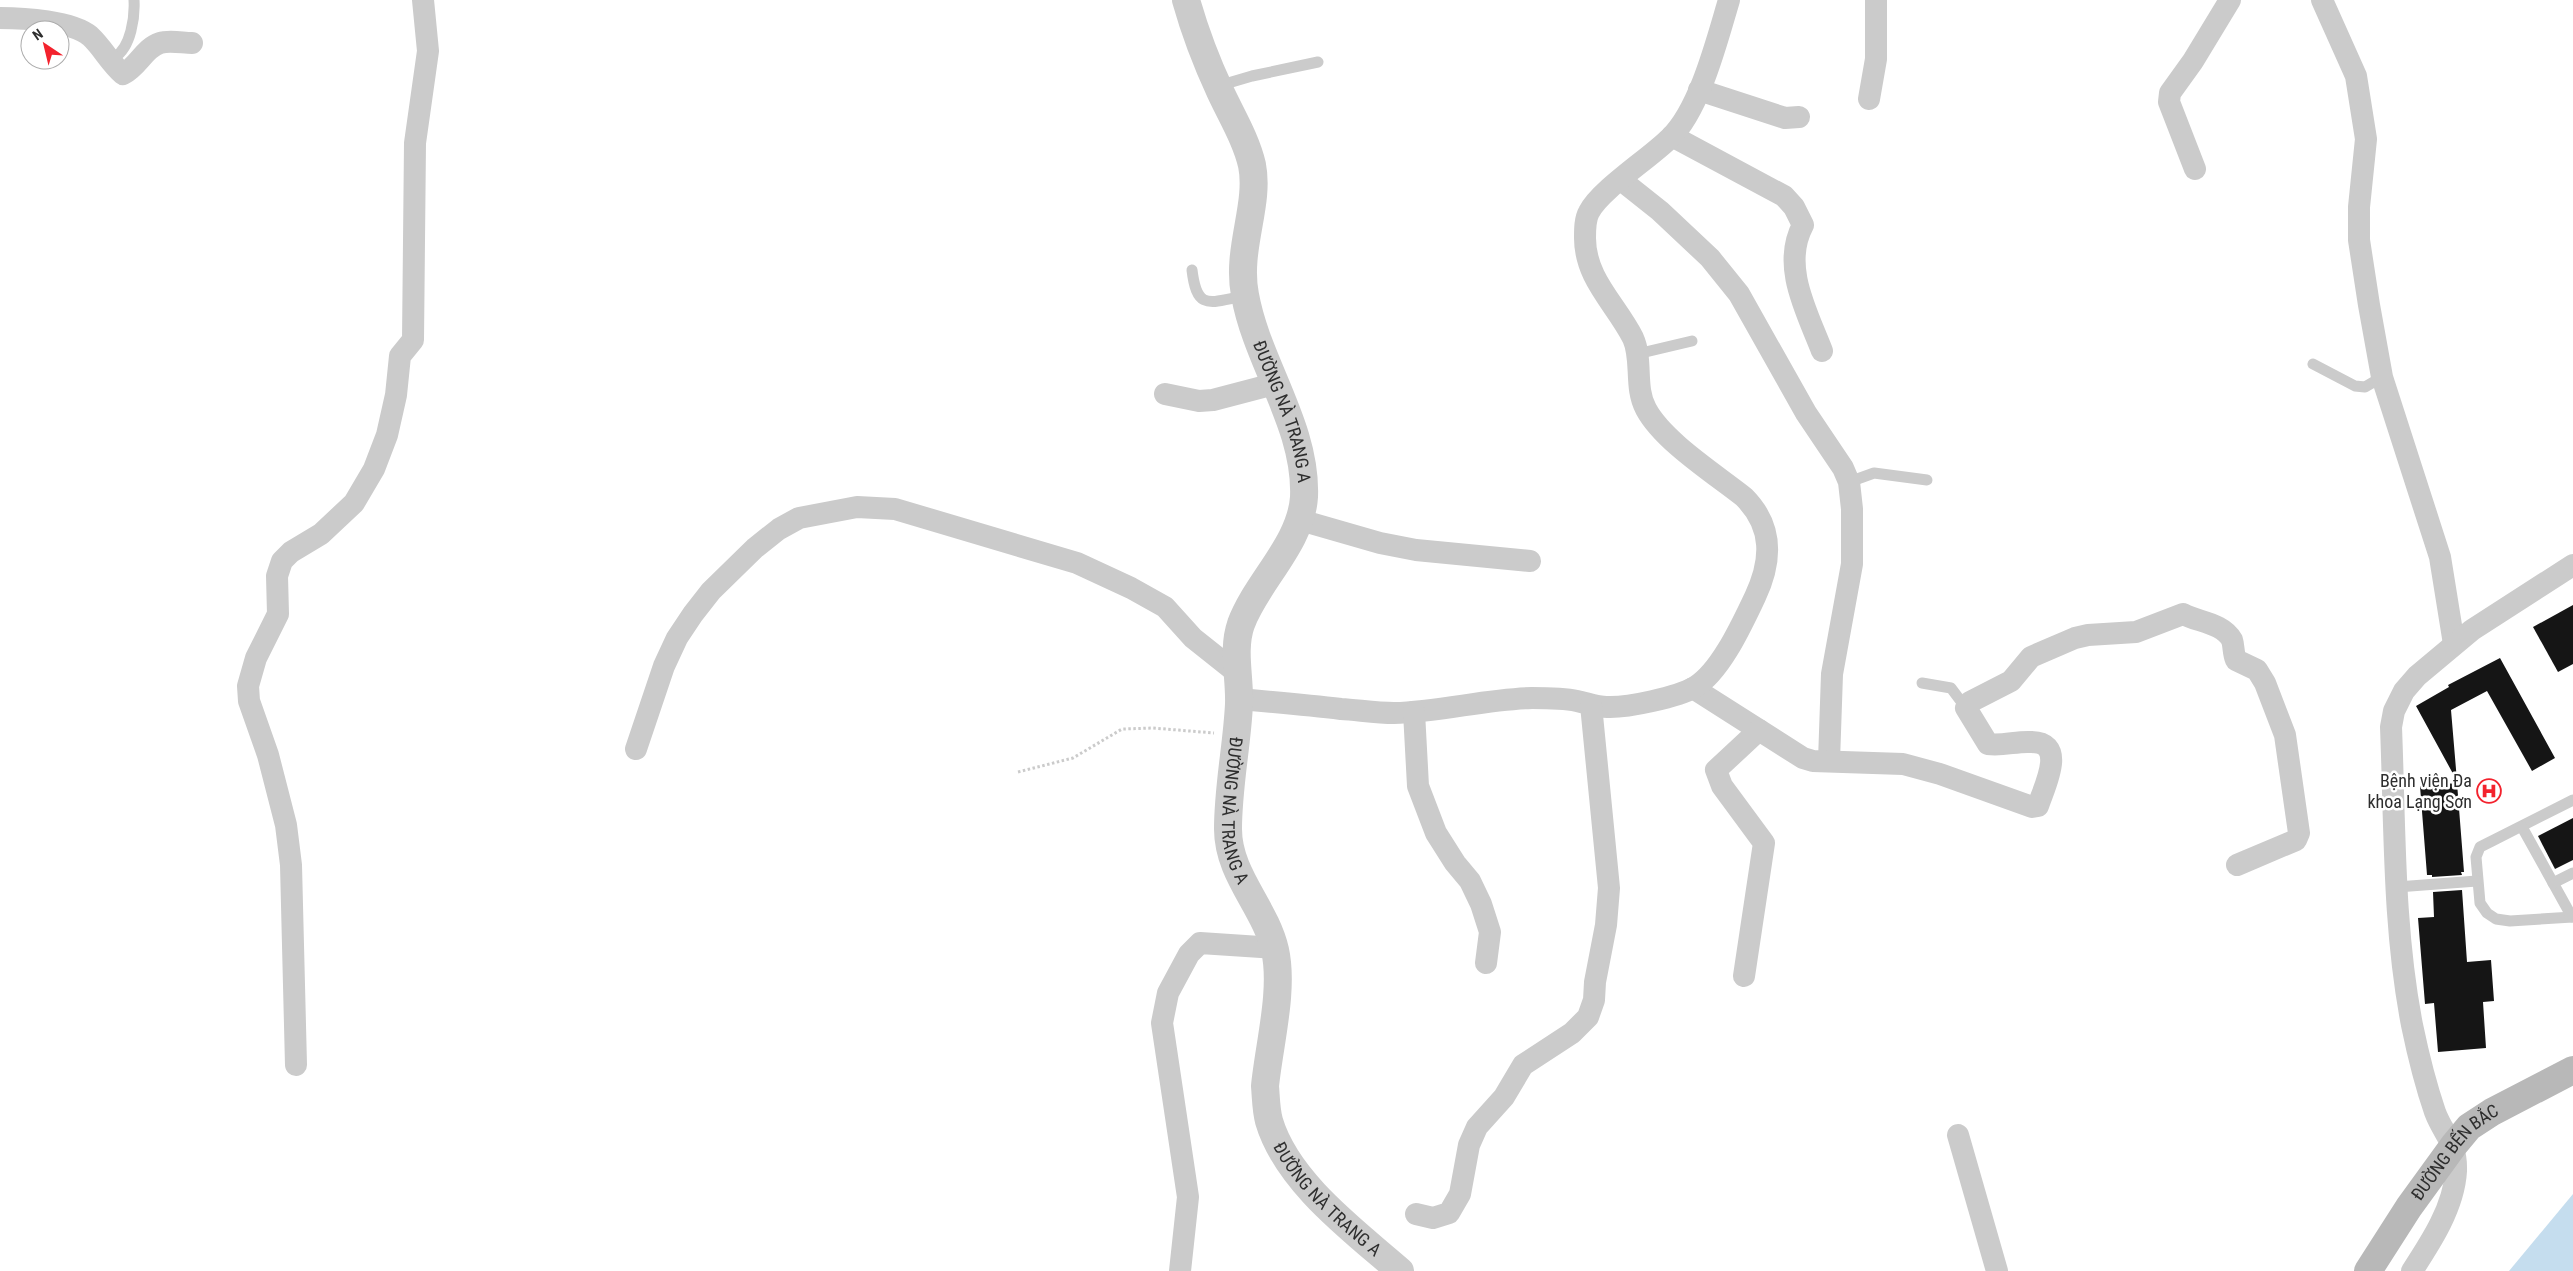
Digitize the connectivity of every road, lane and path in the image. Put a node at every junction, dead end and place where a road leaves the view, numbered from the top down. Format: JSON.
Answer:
{"nodes":[{"id":1,"x":134,"y":0,"type":"edge"},
{"id":2,"x":424,"y":0,"type":"edge"},
{"id":3,"x":1186,"y":0,"type":"edge"},
{"id":4,"x":1729,"y":0,"type":"edge"},
{"id":5,"x":1876,"y":0,"type":"edge"},
{"id":6,"x":2230,"y":0,"type":"edge"},
{"id":7,"x":2322,"y":0,"type":"edge"},
{"id":8,"x":0,"y":18,"type":"edge"},
{"id":9,"x":192,"y":43,"type":"dead end"},
{"id":10,"x":108,"y":56,"type":"junction"},
{"id":11,"x":1318,"y":62,"type":"dead end"},
{"id":12,"x":1218,"y":86,"type":"junction"},
{"id":13,"x":1699,"y":90,"type":"junction"},
{"id":14,"x":1869,"y":99,"type":"dead end"},
{"id":15,"x":1799,"y":117,"type":"dead end"},
{"id":16,"x":1672,"y":136,"type":"junction"},
{"id":17,"x":2194,"y":169,"type":"dead end"},
{"id":18,"x":1621,"y":180,"type":"junction"},
{"id":19,"x":1192,"y":270,"type":"dead end"},
{"id":20,"x":1245,"y":296,"type":"junction"},
{"id":21,"x":1692,"y":341,"type":"dead end"},
{"id":22,"x":1822,"y":351,"type":"dead end"},
{"id":23,"x":1637,"y":354,"type":"junction"},
{"id":24,"x":2313,"y":364,"type":"dead end"},
{"id":25,"x":2382,"y":377,"type":"junction"},
{"id":26,"x":1274,"y":384,"type":"junction"},
{"id":27,"x":1165,"y":394,"type":"dead end"},
{"id":28,"x":1927,"y":480,"type":"dead end"},
{"id":29,"x":1848,"y":482,"type":"junction"},
{"id":30,"x":1300,"y":520,"type":"junction"},
{"id":31,"x":1530,"y":560,"type":"dead end"},
{"id":32,"x":2573,"y":565,"type":"edge"},
{"id":33,"x":2454,"y":644,"type":"junction"},
{"id":34,"x":1922,"y":683,"type":"dead end"},
{"id":35,"x":1238,"y":686,"type":"junction"},
{"id":36,"x":1693,"y":688,"type":"junction"},
{"id":37,"x":1591,"y":705,"type":"junction"},
{"id":38,"x":1966,"y":708,"type":"junction"},
{"id":39,"x":1414,"y":712,"type":"junction"},
{"id":40,"x":1759,"y":730,"type":"junction"},
{"id":41,"x":1237,"y":736,"type":"junction"},
{"id":42,"x":636,"y":749,"type":"dead end"},
{"id":43,"x":1829,"y":761,"type":"junction"},
{"id":44,"x":1018,"y":772,"type":"dead end"},
{"id":45,"x":2573,"y":800,"type":"edge"},
{"id":46,"x":2522,"y":827,"type":"junction"},
{"id":47,"x":2237,"y":865,"type":"dead end"},
{"id":48,"x":2573,"y":873,"type":"edge"},
{"id":49,"x":2477,"y":881,"type":"junction"},
{"id":50,"x":2553,"y":883,"type":"junction"},
{"id":51,"x":2397,"y":887,"type":"junction"},
{"id":52,"x":2573,"y":917,"type":"edge"},
{"id":53,"x":1275,"y":948,"type":"junction"},
{"id":54,"x":1486,"y":963,"type":"dead end"},
{"id":55,"x":1744,"y":976,"type":"dead end"},
{"id":56,"x":296,"y":1065,"type":"dead end"},
{"id":57,"x":2573,"y":1070,"type":"edge"},
{"id":58,"x":1958,"y":1135,"type":"dead end"},
{"id":59,"x":2454,"y":1144,"type":"junction"},
{"id":60,"x":1416,"y":1214,"type":"dead end"},
{"id":61,"x":1180,"y":1271,"type":"edge"},
{"id":62,"x":1400,"y":1271,"type":"edge"},
{"id":63,"x":1997,"y":1271,"type":"edge"},
{"id":64,"x":2368,"y":1271,"type":"edge"},
{"id":65,"x":2412,"y":1271,"type":"edge"}],
"edges":[{"from":1,"to":10,"type":"lane"},
{"from":2,"to":56,"type":"street"},
{"from":3,"to":12,"type":"street","name":"ĐƯỜNG NÀ TRANG A"},
{"from":4,"to":13,"type":"street"},
{"from":5,"to":14,"type":"street"},
{"from":6,"to":17,"type":"street"},
{"from":7,"to":25,"type":"street"},
{"from":8,"to":10,"type":"street"},
{"from":9,"to":10,"type":"street"},
{"from":11,"to":12,"type":"lane"},
{"from":12,"to":20,"type":"street","name":"ĐƯỜNG NÀ TRANG A"},
{"from":13,"to":15,"type":"street"},
{"from":13,"to":16,"type":"street"},
{"from":16,"to":18,"type":"street"},
{"from":16,"to":22,"type":"street"},
{"from":18,"to":23,"type":"street"},
{"from":18,"to":29,"type":"street"},
{"from":19,"to":20,"type":"lane"},
{"from":20,"to":26,"type":"street","name":"ĐƯỜNG NÀ TRANG A"},
{"from":21,"to":23,"type":"lane"},
{"from":23,"to":36,"type":"street"},
{"from":24,"to":25,"type":"lane"},
{"from":25,"to":33,"type":"street"},
{"from":26,"to":27,"type":"street"},
{"from":26,"to":30,"type":"street","name":"ĐƯỜNG NÀ TRANG A"},
{"from":28,"to":29,"type":"lane"},
{"from":29,"to":43,"type":"street"},
{"from":30,"to":31,"type":"street"},
{"from":30,"to":35,"type":"street","name":"ĐƯỜNG NÀ TRANG A"},
{"from":32,"to":33,"type":"street"},
{"from":33,"to":51,"type":"street"},
{"from":34,"to":38,"type":"lane"},
{"from":35,"to":39,"type":"street"},
{"from":35,"to":41,"type":"street","name":"ĐƯỜNG NÀ TRANG A"},
{"from":35,"to":42,"type":"street"},
{"from":36,"to":37,"type":"street"},
{"from":36,"to":40,"type":"street"},
{"from":37,"to":39,"type":"street"},
{"from":37,"to":60,"type":"street"},
{"from":38,"to":43,"type":"street"},
{"from":38,"to":47,"type":"street"},
{"from":39,"to":54,"type":"street"},
{"from":40,"to":43,"type":"street"},
{"from":40,"to":55,"type":"street"},
{"from":41,"to":44,"type":"path"},
{"from":41,"to":53,"type":"street","name":"ĐƯỜNG NÀ TRANG A"},
{"from":45,"to":46,"type":"lane"},
{"from":46,"to":49,"type":"lane"},
{"from":46,"to":50,"type":"lane"},
{"from":48,"to":50,"type":"lane"},
{"from":49,"to":51,"type":"lane"},
{"from":49,"to":52,"type":"lane"},
{"from":50,"to":52,"type":"lane"},
{"from":51,"to":59,"type":"street"},
{"from":53,"to":61,"type":"street"},
{"from":53,"to":62,"type":"street","name":"ĐƯỜNG NÀ TRANG A"},
{"from":57,"to":59,"type":"main road","name":"ĐƯỜNG BẾN BẮC"},
{"from":58,"to":63,"type":"street"},
{"from":59,"to":64,"type":"main road","name":"ĐƯỜNG BẾN BẮC"},
{"from":59,"to":65,"type":"street"}]}
